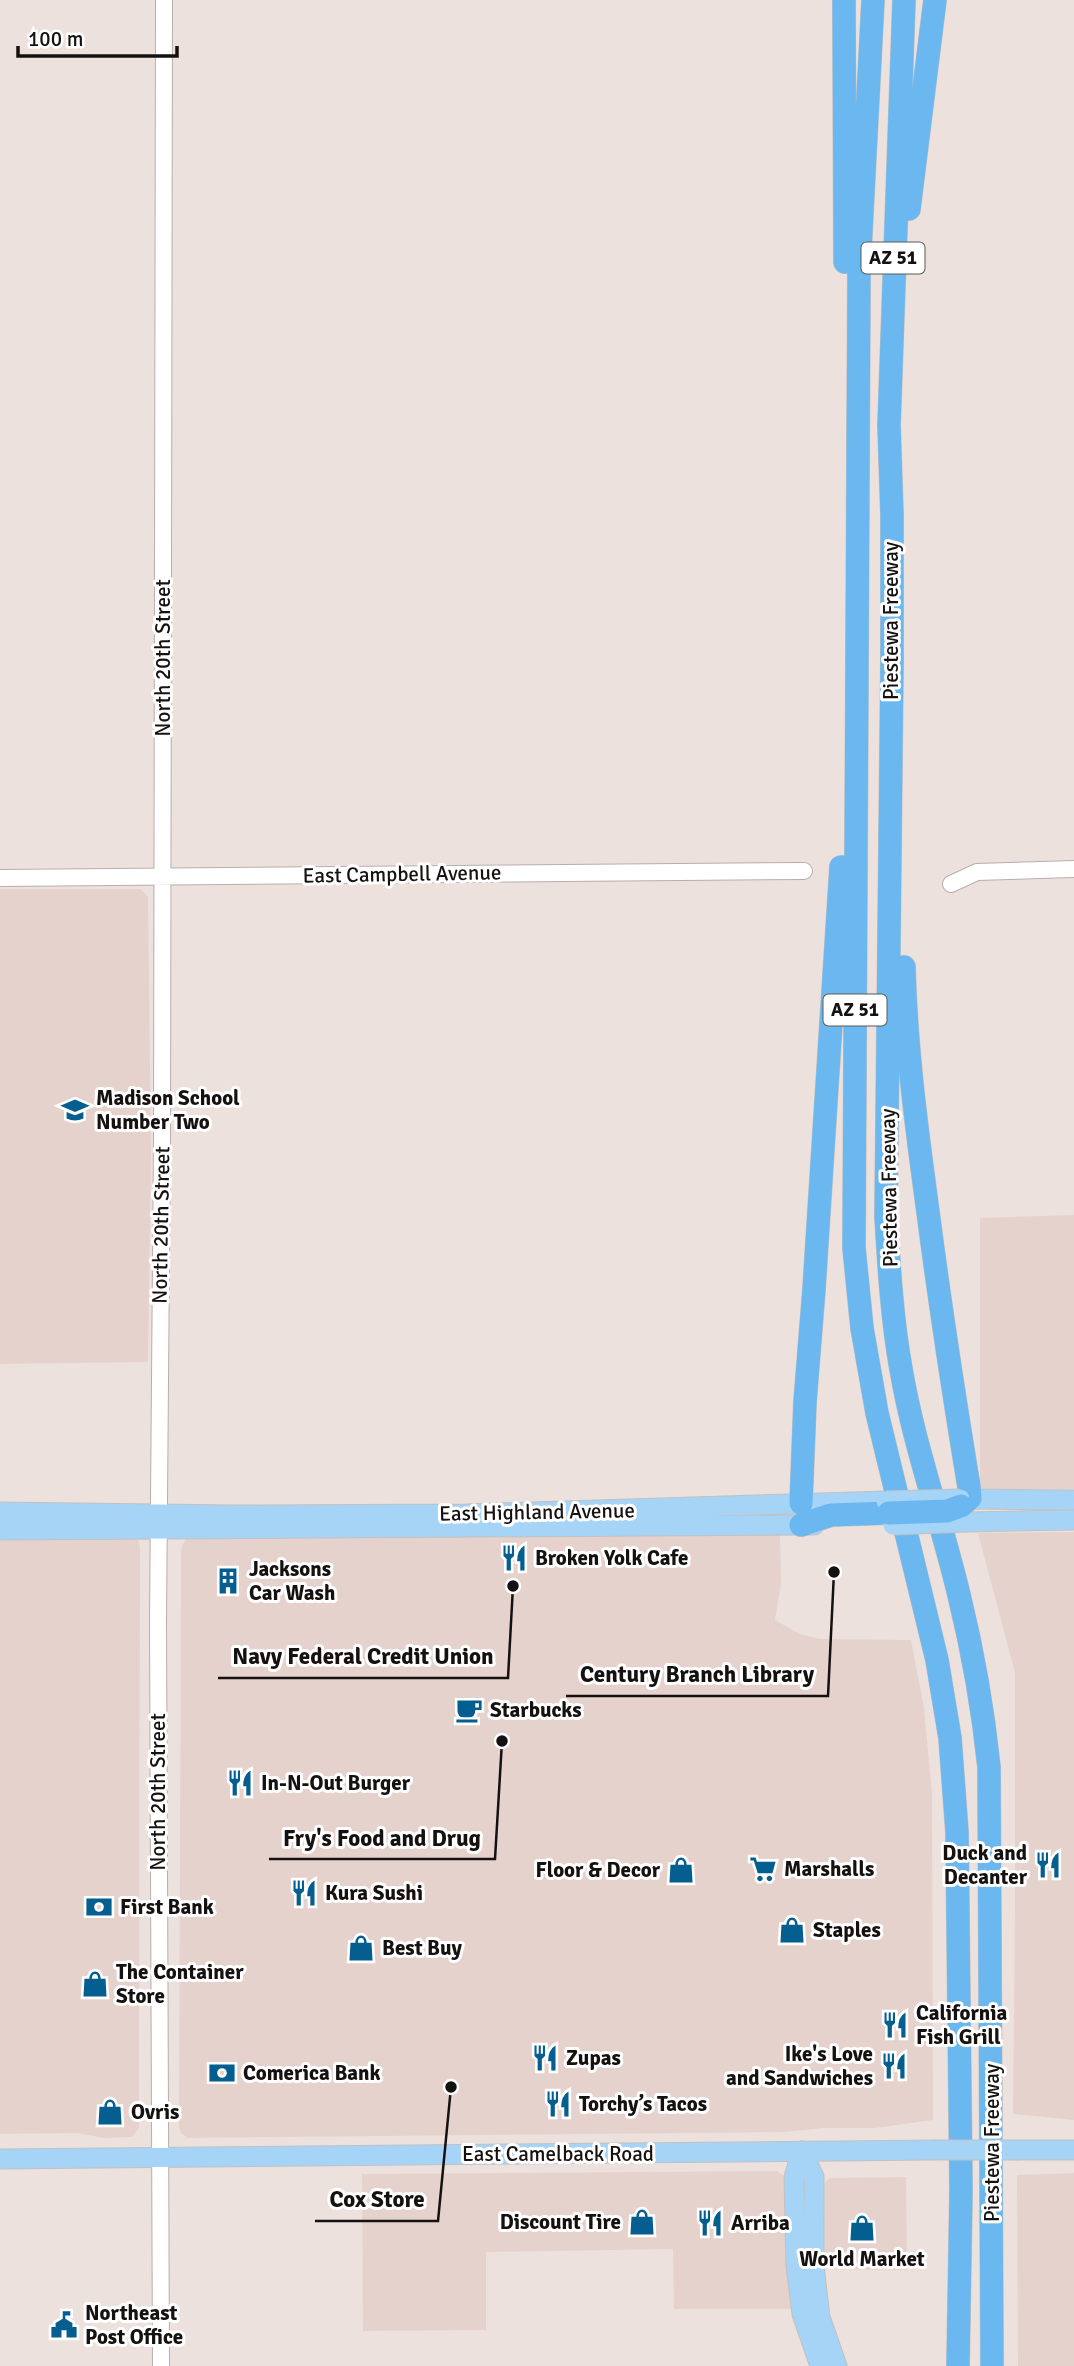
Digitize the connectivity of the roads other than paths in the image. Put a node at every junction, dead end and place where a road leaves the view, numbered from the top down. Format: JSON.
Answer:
{"nodes":[{"id":1,"x":164,"y":0,"type":"edge"},
{"id":2,"x":844,"y":0,"type":"edge"},
{"id":3,"x":873,"y":0,"type":"edge"},
{"id":4,"x":904,"y":0,"type":"edge"},
{"id":5,"x":935,"y":0,"type":"edge"},
{"id":6,"x":856,"y":513,"type":"junction"},
{"id":7,"x":892,"y":516,"type":"junction"},
{"id":8,"x":856,"y":658,"type":"junction"},
{"id":9,"x":892,"y":660,"type":"junction"},
{"id":10,"x":1074,"y":869,"type":"edge"},
{"id":11,"x":804,"y":870,"type":"dead end"},
{"id":12,"x":162,"y":876,"type":"junction"},
{"id":13,"x":0,"y":878,"type":"edge"},
{"id":14,"x":951,"y":884,"type":"dead end"},
{"id":15,"x":1074,"y":1500,"type":"edge"},
{"id":16,"x":964,"y":1506,"type":"junction"},
{"id":17,"x":0,"y":1512,"type":"edge"},
{"id":18,"x":801,"y":1514,"type":"junction"},
{"id":19,"x":1074,"y":1520,"type":"edge"},
{"id":20,"x":160,"y":1521,"type":"junction"},
{"id":21,"x":0,"y":1530,"type":"edge"},
{"id":22,"x":1074,"y":2150,"type":"edge"},
{"id":23,"x":802,"y":2151,"type":"junction"},
{"id":24,"x":160,"y":2157,"type":"junction"},
{"id":25,"x":0,"y":2159,"type":"edge"},
{"id":26,"x":161,"y":2366,"type":"edge"},
{"id":27,"x":820,"y":2366,"type":"edge"},
{"id":28,"x":837,"y":2366,"type":"edge"},
{"id":29,"x":958,"y":2366,"type":"edge"},
{"id":30,"x":992,"y":2366,"type":"edge"}],
"edges":[{"from":1,"to":12,"type":"street","name":"North 20th Street"},
{"from":2,"to":6,"type":"highway"},
{"from":3,"to":6,"type":"highway","name":"Piestewa Freeway","number":"AZ 51"},
{"from":4,"to":7,"type":"highway","name":"Piestewa Freeway","number":"AZ 51"},
{"from":5,"to":7,"type":"highway"},
{"from":6,"to":8,"type":"highway","name":"Piestewa Freeway","number":"AZ 51"},
{"from":7,"to":9,"type":"highway","name":"Piestewa Freeway","number":"AZ 51"},
{"from":8,"to":18,"type":"highway"},
{"from":8,"to":29,"type":"highway","name":"Piestewa Freeway","number":"AZ 51"},
{"from":9,"to":16,"type":"highway"},
{"from":9,"to":30,"type":"highway","name":"Piestewa Freeway","number":"AZ 51"},
{"from":10,"to":14,"type":"street"},
{"from":11,"to":12,"type":"street","name":"East Campbell Avenue"},
{"from":12,"to":13,"type":"street","name":"East Campbell Avenue"},
{"from":12,"to":20,"type":"street","name":"North 20th Street"},
{"from":15,"to":16,"type":"main road"},
{"from":16,"to":18,"type":"highway","bridge":true},
{"from":16,"to":19,"type":"main road"},
{"from":17,"to":20,"type":"main road","name":"East Highland Avenue"},
{"from":18,"to":20,"type":"main road","name":"East Highland Avenue"},
{"from":20,"to":21,"type":"main road","name":"East Highland Avenue"},
{"from":20,"to":24,"type":"street","name":"North 20th Street"},
{"from":22,"to":23,"type":"main road","name":"East Camelback Road","bridge":true},
{"from":23,"to":24,"type":"main road","name":"East Camelback Road"},
{"from":23,"to":27,"type":"main road"},
{"from":23,"to":28,"type":"main road"},
{"from":24,"to":25,"type":"main road","name":"East Camelback Road"},
{"from":24,"to":26,"type":"street","name":"North 20th Street"}]}
